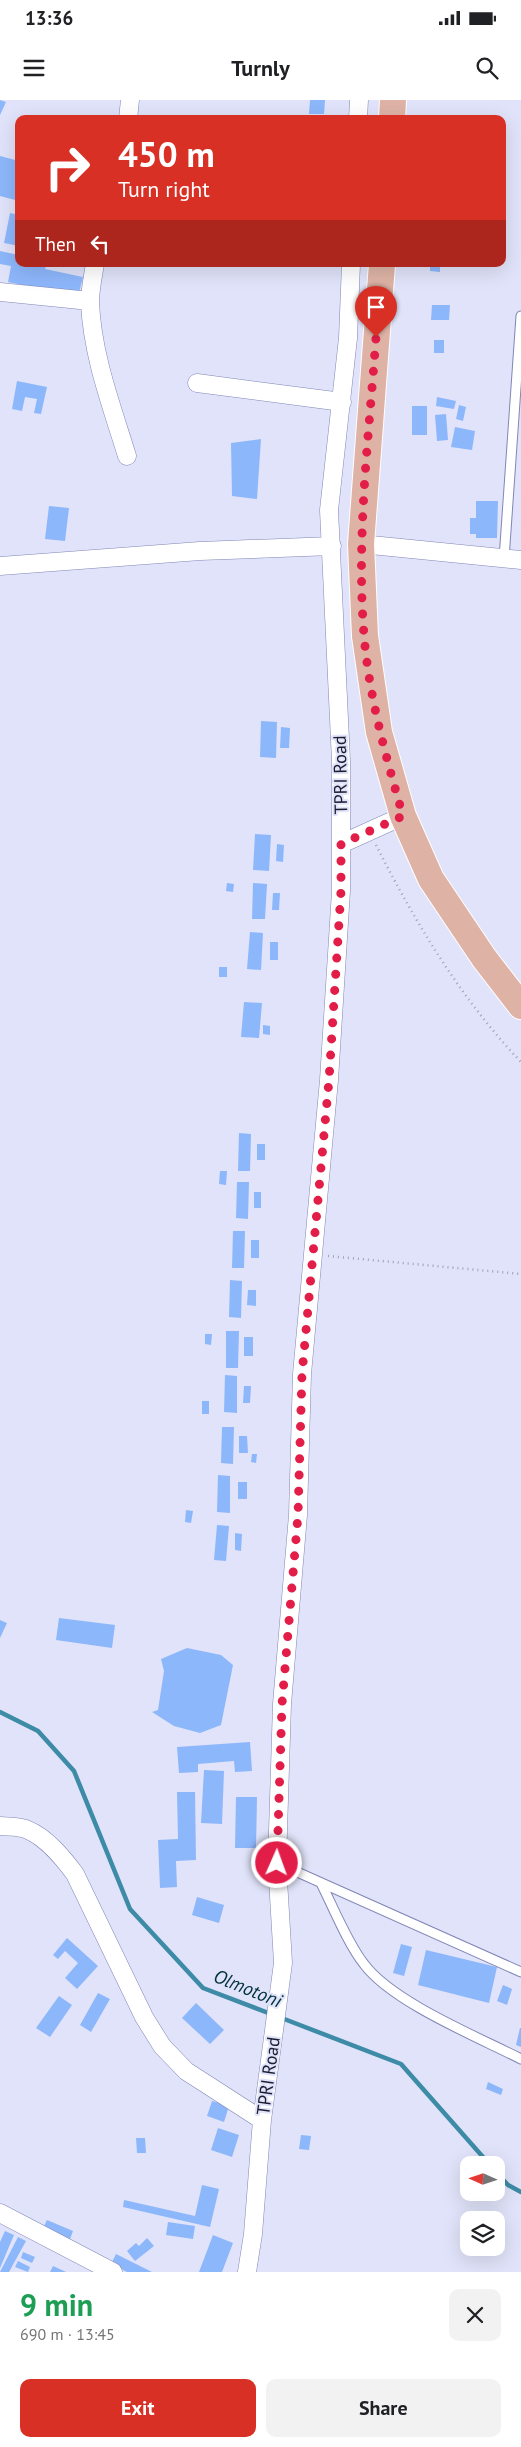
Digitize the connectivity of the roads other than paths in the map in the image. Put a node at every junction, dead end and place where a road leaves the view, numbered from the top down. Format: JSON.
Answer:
{"nodes":[{"id":1,"x":130,"y":100,"type":"edge"},
{"id":2,"x":359,"y":100,"type":"edge"},
{"id":3,"x":393,"y":100,"type":"edge"},
{"id":4,"x":128,"y":115,"type":"edge"},
{"id":5,"x":358,"y":115,"type":"edge"},
{"id":6,"x":392,"y":115,"type":"edge"},
{"id":7,"x":95,"y":267,"type":"edge"},
{"id":8,"x":351,"y":267,"type":"edge"},
{"id":9,"x":382,"y":267,"type":"edge"},
{"id":10,"x":0,"y":292,"type":"edge"},
{"id":11,"x":90,"y":301,"type":"junction"},
{"id":12,"x":521,"y":316,"type":"edge"},
{"id":13,"x":197,"y":383,"type":"dead end"},
{"id":14,"x":342,"y":402,"type":"junction"},
{"id":15,"x":127,"y":456,"type":"dead end"},
{"id":16,"x":361,"y":544,"type":"junction"},
{"id":17,"x":332,"y":546,"type":"junction"},
{"id":18,"x":513,"y":560,"type":"edge"},
{"id":19,"x":0,"y":566,"type":"edge"},
{"id":20,"x":403,"y":816,"type":"junction"},
{"id":21,"x":341,"y":844,"type":"junction"},
{"id":22,"x":521,"y":1006,"type":"edge"},
{"id":23,"x":0,"y":1826,"type":"edge"},
{"id":24,"x":277,"y":1863,"type":"junction"},
{"id":25,"x":321,"y":1883,"type":"junction"},
{"id":26,"x":521,"y":1972,"type":"edge"},
{"id":27,"x":521,"y":2059,"type":"edge"},
{"id":28,"x":262,"y":2120,"type":"junction"},
{"id":29,"x":0,"y":2213,"type":"edge"},
{"id":30,"x":94,"y":2268,"type":"edge"},
{"id":31,"x":113,"y":2272,"type":"edge"},
{"id":32,"x":247,"y":2272,"type":"edge"}],
"edges":[{"from":1,"to":4,"type":"street"},
{"from":2,"to":5,"type":"street"},
{"from":3,"to":6,"type":"main road"},
{"from":7,"to":11,"type":"street"},
{"from":8,"to":14,"type":"street","name":"TPRI Road"},
{"from":9,"to":16,"type":"main road"},
{"from":10,"to":11,"type":"street"},
{"from":11,"to":15,"type":"street"},
{"from":12,"to":18,"type":"lane"},
{"from":13,"to":14,"type":"street"},
{"from":14,"to":17,"type":"street","name":"TPRI Road"},
{"from":16,"to":18,"type":"street"},
{"from":16,"to":20,"type":"main road"},
{"from":17,"to":19,"type":"street"},
{"from":17,"to":21,"type":"street","name":"TPRI Road"},
{"from":20,"to":21,"type":"street"},
{"from":20,"to":22,"type":"main road"},
{"from":21,"to":24,"type":"street","name":"TPRI Road"},
{"from":23,"to":28,"type":"street"},
{"from":24,"to":25,"type":"lane"},
{"from":24,"to":28,"type":"street","name":"TPRI Road"},
{"from":25,"to":26,"type":"lane"},
{"from":25,"to":27,"type":"lane"},
{"from":28,"to":32,"type":"street","name":"TPRI Road"},
{"from":29,"to":30,"type":"street"},
{"from":30,"to":31,"type":"street"}]}
